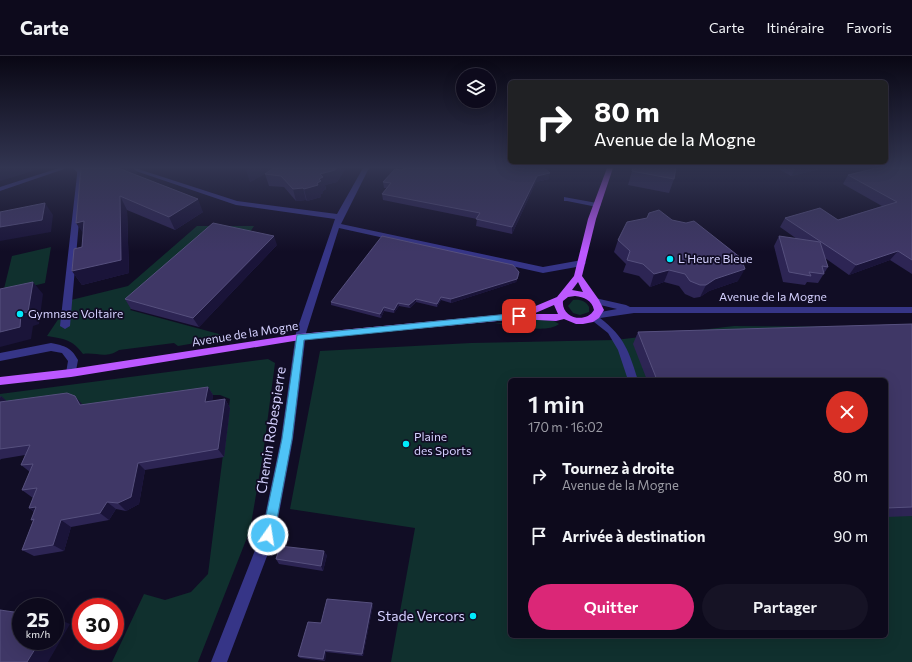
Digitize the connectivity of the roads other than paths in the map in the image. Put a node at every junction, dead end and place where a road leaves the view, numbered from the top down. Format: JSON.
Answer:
{"nodes":[{"id":1,"x":78,"y":196,"type":"edge"},
{"id":2,"x":216,"y":196,"type":"edge"},
{"id":3,"x":350,"y":196,"type":"edge"},
{"id":4,"x":600,"y":196,"type":"edge"},
{"id":5,"x":567,"y":199,"type":"dead end"},
{"id":6,"x":597,"y":204,"type":"junction"},
{"id":7,"x":339,"y":217,"type":"junction"},
{"id":8,"x":336,"y":225,"type":"junction"},
{"id":9,"x":582,"y":264,"type":"junction"},
{"id":10,"x":578,"y":276,"type":"junction"},
{"id":11,"x":562,"y":297,"type":"junction"},
{"id":12,"x":593,"y":299,"type":"junction"},
{"id":13,"x":634,"y":310,"type":"junction"},
{"id":14,"x":912,"y":310,"type":"edge"},
{"id":15,"x":519,"y":316,"type":"junction"},
{"id":16,"x":564,"y":316,"type":"junction"},
{"id":17,"x":596,"y":316,"type":"junction"},
{"id":18,"x":65,"y":326,"type":"dead end"},
{"id":19,"x":300,"y":337,"type":"junction"},
{"id":20,"x":0,"y":357,"type":"edge"},
{"id":21,"x":71,"y":373,"type":"junction"},
{"id":22,"x":632,"y":378,"type":"edge"},
{"id":23,"x":0,"y":381,"type":"edge"},
{"id":24,"x":219,"y":662,"type":"edge"}],
"edges":[{"from":1,"to":18,"type":"street"},
{"from":2,"to":7,"type":"street"},
{"from":3,"to":7,"type":"street","name":"Chemin Robespierre"},
{"from":4,"to":6,"type":"main road"},
{"from":5,"to":6,"type":"street"},
{"from":6,"to":9,"type":"main road"},
{"from":7,"to":8,"type":"street","name":"Chemin Robespierre"},
{"from":8,"to":9,"type":"street"},
{"from":8,"to":19,"type":"street","name":"Chemin Robespierre"},
{"from":9,"to":10,"type":"main road"},
{"from":10,"to":11,"type":"main road"},
{"from":10,"to":12,"type":"main road"},
{"from":11,"to":12,"type":"main road"},
{"from":11,"to":15,"type":"main road","name":"Avenue de la Mogne"},
{"from":11,"to":16,"type":"main road"},
{"from":12,"to":13,"type":"street","name":"Avenue de la Mogne"},
{"from":12,"to":17,"type":"main road"},
{"from":13,"to":14,"type":"street","name":"Avenue de la Mogne"},
{"from":13,"to":17,"type":"street","name":"Avenue de la Mogne"},
{"from":15,"to":16,"type":"main road","name":"Avenue de la Mogne"},
{"from":15,"to":19,"type":"main road","name":"Avenue de la Mogne"},
{"from":16,"to":17,"type":"main road"},
{"from":17,"to":22,"type":"street"},
{"from":19,"to":21,"type":"main road","name":"Avenue de la Mogne"},
{"from":19,"to":24,"type":"street","name":"Chemin Robespierre"},
{"from":20,"to":21,"type":"street"},
{"from":21,"to":23,"type":"main road","name":"Avenue de la Mogne"}]}
